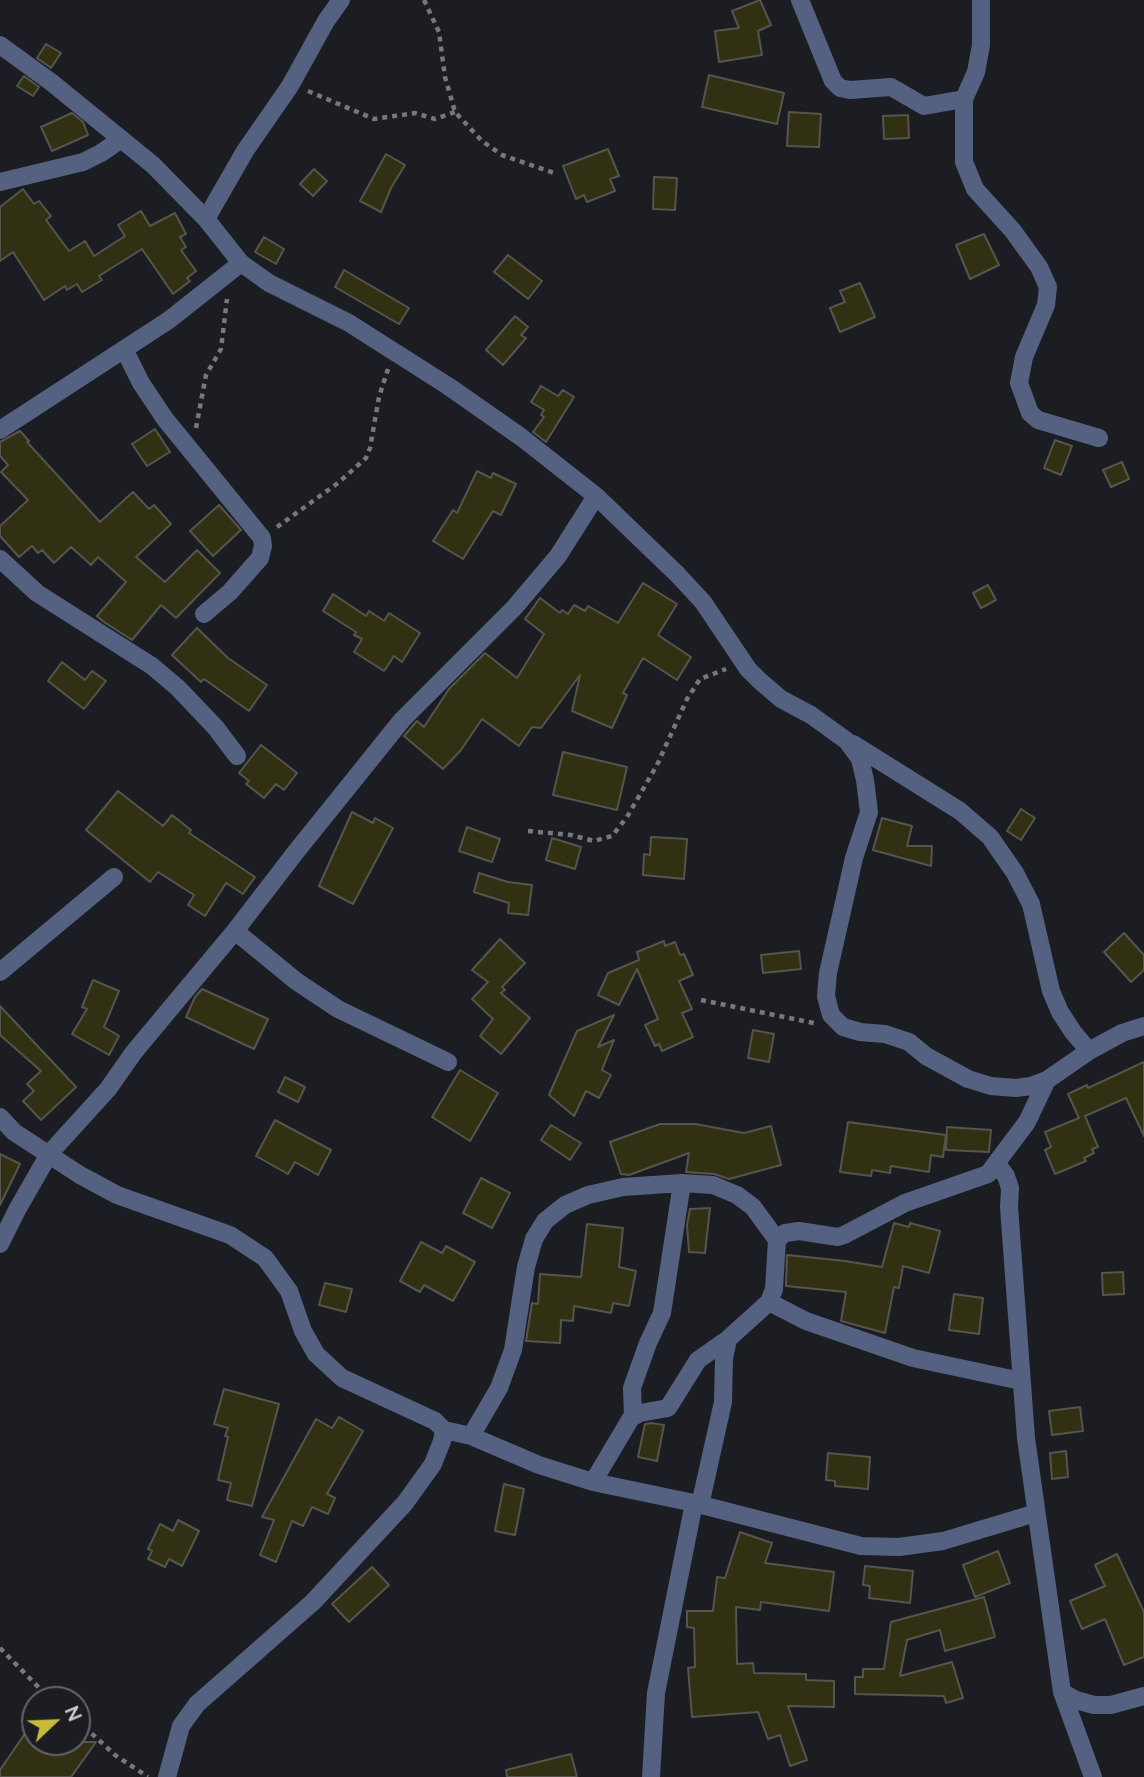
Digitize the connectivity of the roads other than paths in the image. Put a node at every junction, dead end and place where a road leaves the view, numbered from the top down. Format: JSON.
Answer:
{"nodes":[{"id":1,"x":341,"y":0,"type":"edge"},
{"id":2,"x":800,"y":0,"type":"edge"},
{"id":3,"x":981,"y":0,"type":"edge"},
{"id":4,"x":0,"y":45,"type":"edge"},
{"id":5,"x":964,"y":99,"type":"junction"},
{"id":6,"x":120,"y":140,"type":"junction"},
{"id":7,"x":0,"y":182,"type":"edge"},
{"id":8,"x":206,"y":219,"type":"junction"},
{"id":9,"x":235,"y":268,"type":"junction"},
{"id":10,"x":124,"y":349,"type":"junction"},
{"id":11,"x":0,"y":430,"type":"edge"},
{"id":12,"x":1098,"y":438,"type":"dead end"},
{"id":13,"x":596,"y":496,"type":"junction"},
{"id":14,"x":0,"y":559,"type":"edge"},
{"id":15,"x":204,"y":614,"type":"dead end"},
{"id":16,"x":847,"y":741,"type":"junction"},
{"id":17,"x":237,"y":756,"type":"dead end"},
{"id":18,"x":114,"y":877,"type":"dead end"},
{"id":19,"x":235,"y":931,"type":"junction"},
{"id":20,"x":0,"y":972,"type":"edge"},
{"id":21,"x":1144,"y":1026,"type":"edge"},
{"id":22,"x":1089,"y":1051,"type":"junction"},
{"id":23,"x":448,"y":1062,"type":"dead end"},
{"id":24,"x":1047,"y":1080,"type":"junction"},
{"id":25,"x":0,"y":1117,"type":"edge"},
{"id":26,"x":49,"y":1154,"type":"junction"},
{"id":27,"x":997,"y":1164,"type":"junction"},
{"id":28,"x":682,"y":1183,"type":"junction"},
{"id":29,"x":776,"y":1240,"type":"junction"},
{"id":30,"x":0,"y":1244,"type":"edge"},
{"id":31,"x":769,"y":1302,"type":"junction"},
{"id":32,"x":728,"y":1339,"type":"junction"},
{"id":33,"x":1020,"y":1381,"type":"junction"},
{"id":34,"x":633,"y":1416,"type":"junction"},
{"id":35,"x":444,"y":1430,"type":"junction"},
{"id":36,"x":471,"y":1436,"type":"junction"},
{"id":37,"x":593,"y":1482,"type":"junction"},
{"id":38,"x":697,"y":1504,"type":"junction"},
{"id":39,"x":1036,"y":1513,"type":"junction"},
{"id":40,"x":1062,"y":1692,"type":"junction"},
{"id":41,"x":1144,"y":1696,"type":"edge"},
{"id":42,"x":169,"y":1776,"type":"edge"},
{"id":43,"x":651,"y":1777,"type":"edge"},
{"id":44,"x":1093,"y":1777,"type":"edge"}],
"edges":[{"from":1,"to":8,"type":"street"},
{"from":2,"to":5,"type":"street"},
{"from":3,"to":5,"type":"street"},
{"from":4,"to":6,"type":"street"},
{"from":5,"to":12,"type":"street"},
{"from":6,"to":7,"type":"street"},
{"from":6,"to":8,"type":"street"},
{"from":8,"to":9,"type":"street"},
{"from":9,"to":10,"type":"street"},
{"from":9,"to":13,"type":"street"},
{"from":10,"to":11,"type":"street"},
{"from":10,"to":15,"type":"street"},
{"from":13,"to":16,"type":"street"},
{"from":13,"to":19,"type":"street"},
{"from":14,"to":17,"type":"street"},
{"from":16,"to":22,"type":"street"},
{"from":16,"to":24,"type":"street"},
{"from":18,"to":20,"type":"street"},
{"from":19,"to":23,"type":"street"},
{"from":19,"to":26,"type":"street"},
{"from":21,"to":22,"type":"street"},
{"from":22,"to":24,"type":"street"},
{"from":24,"to":27,"type":"street"},
{"from":25,"to":26,"type":"street"},
{"from":26,"to":30,"type":"street"},
{"from":26,"to":35,"type":"street"},
{"from":27,"to":29,"type":"street"},
{"from":27,"to":33,"type":"street"},
{"from":28,"to":29,"type":"street"},
{"from":28,"to":34,"type":"street"},
{"from":28,"to":36,"type":"street"},
{"from":29,"to":31,"type":"street"},
{"from":31,"to":32,"type":"street"},
{"from":31,"to":33,"type":"street"},
{"from":32,"to":34,"type":"street"},
{"from":32,"to":38,"type":"street"},
{"from":33,"to":39,"type":"street"},
{"from":34,"to":37,"type":"street"},
{"from":35,"to":36,"type":"street"},
{"from":35,"to":42,"type":"street"},
{"from":36,"to":37,"type":"street"},
{"from":37,"to":38,"type":"street"},
{"from":38,"to":39,"type":"street"},
{"from":38,"to":43,"type":"street"},
{"from":39,"to":40,"type":"street"},
{"from":40,"to":41,"type":"street"},
{"from":40,"to":44,"type":"street"}]}
